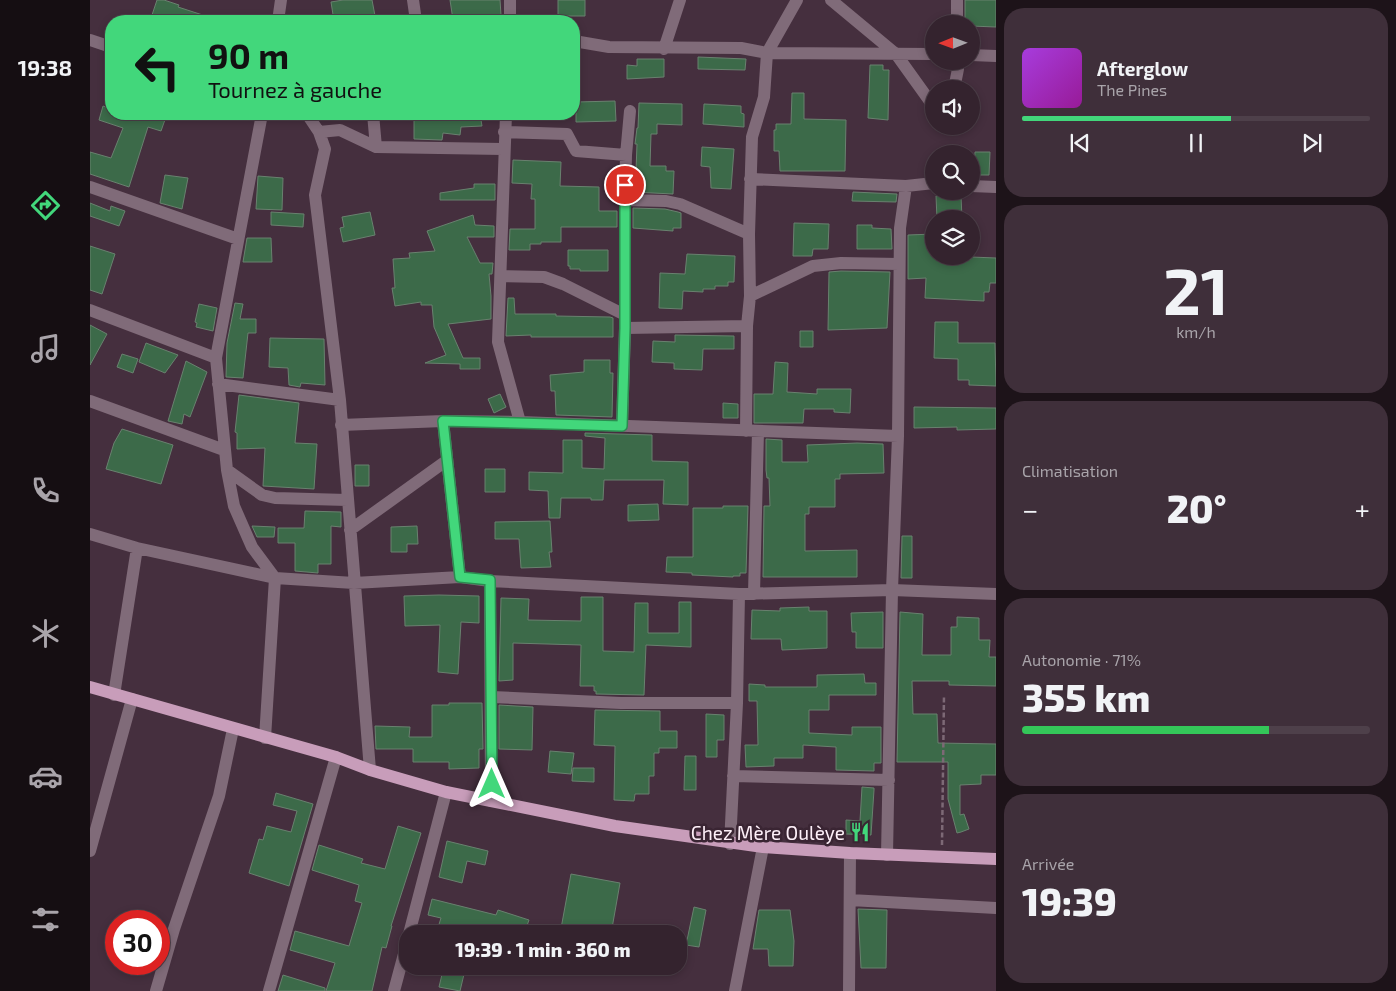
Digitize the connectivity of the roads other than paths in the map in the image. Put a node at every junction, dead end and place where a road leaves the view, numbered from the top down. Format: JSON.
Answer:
{"nodes":[{"id":1,"x":281,"y":0,"type":"edge"},
{"id":2,"x":412,"y":0,"type":"edge"},
{"id":3,"x":510,"y":0,"type":"edge"},
{"id":4,"x":680,"y":0,"type":"edge"},
{"id":5,"x":797,"y":0,"type":"edge"},
{"id":6,"x":831,"y":0,"type":"edge"},
{"id":7,"x":957,"y":0,"type":"edge"},
{"id":8,"x":279,"y":15,"type":"edge"},
{"id":9,"x":415,"y":15,"type":"edge"},
{"id":10,"x":510,"y":15,"type":"edge"},
{"id":11,"x":957,"y":15,"type":"edge"},
{"id":12,"x":90,"y":40,"type":"edge"},
{"id":13,"x":580,"y":42,"type":"edge"},
{"id":14,"x":105,"y":45,"type":"edge"},
{"id":15,"x":664,"y":49,"type":"junction"},
{"id":16,"x":767,"y":53,"type":"junction"},
{"id":17,"x":896,"y":54,"type":"junction"},
{"id":18,"x":925,"y":54,"type":"edge"},
{"id":19,"x":980,"y":55,"type":"edge"},
{"id":20,"x":996,"y":56,"type":"edge"},
{"id":21,"x":925,"y":94,"type":"edge"},
{"id":22,"x":630,"y":112,"type":"dead end"},
{"id":23,"x":261,"y":120,"type":"edge"},
{"id":24,"x":311,"y":120,"type":"edge"},
{"id":25,"x":374,"y":120,"type":"edge"},
{"id":26,"x":505,"y":120,"type":"edge"},
{"id":27,"x":319,"y":132,"type":"junction"},
{"id":28,"x":504,"y":132,"type":"junction"},
{"id":29,"x":376,"y":147,"type":"junction"},
{"id":30,"x":503,"y":149,"type":"junction"},
{"id":31,"x":626,"y":155,"type":"junction"},
{"id":32,"x":750,"y":180,"type":"junction"},
{"id":33,"x":925,"y":184,"type":"edge"},
{"id":34,"x":90,"y":186,"type":"edge"},
{"id":35,"x":906,"y":186,"type":"junction"},
{"id":36,"x":980,"y":186,"type":"edge"},
{"id":37,"x":996,"y":187,"type":"edge"},
{"id":38,"x":625,"y":200,"type":"junction"},
{"id":39,"x":748,"y":234,"type":"junction"},
{"id":40,"x":238,"y":239,"type":"junction"},
{"id":41,"x":899,"y":264,"type":"junction"},
{"id":42,"x":502,"y":276,"type":"junction"},
{"id":43,"x":750,"y":296,"type":"junction"},
{"id":44,"x":90,"y":310,"type":"edge"},
{"id":45,"x":625,"y":321,"type":"junction"},
{"id":46,"x":747,"y":326,"type":"junction"},
{"id":47,"x":216,"y":358,"type":"junction"},
{"id":48,"x":218,"y":384,"type":"junction"},
{"id":49,"x":340,"y":400,"type":"junction"},
{"id":50,"x":90,"y":401,"type":"edge"},
{"id":51,"x":443,"y":421,"type":"junction"},
{"id":52,"x":520,"y":422,"type":"junction"},
{"id":53,"x":341,"y":425,"type":"junction"},
{"id":54,"x":622,"y":426,"type":"junction"},
{"id":55,"x":752,"y":431,"type":"junction"},
{"id":56,"x":898,"y":436,"type":"junction"},
{"id":57,"x":224,"y":450,"type":"junction"},
{"id":58,"x":446,"y":461,"type":"junction"},
{"id":59,"x":227,"y":470,"type":"junction"},
{"id":60,"x":347,"y":500,"type":"junction"},
{"id":61,"x":350,"y":530,"type":"junction"},
{"id":62,"x":90,"y":534,"type":"edge"},
{"id":63,"x":137,"y":548,"type":"junction"},
{"id":64,"x":460,"y":577,"type":"junction"},
{"id":65,"x":275,"y":578,"type":"junction"},
{"id":66,"x":490,"y":580,"type":"junction"},
{"id":67,"x":354,"y":583,"type":"junction"},
{"id":68,"x":892,"y":590,"type":"junction"},
{"id":69,"x":739,"y":594,"type":"junction"},
{"id":70,"x":754,"y":594,"type":"junction"},
{"id":71,"x":996,"y":594,"type":"edge"},
{"id":72,"x":90,"y":687,"type":"edge"},
{"id":73,"x":114,"y":695,"type":"junction"},
{"id":74,"x":492,"y":697,"type":"junction"},
{"id":75,"x":132,"y":699,"type":"junction"},
{"id":76,"x":737,"y":703,"type":"junction"},
{"id":77,"x":233,"y":729,"type":"junction"},
{"id":78,"x":265,"y":738,"type":"junction"},
{"id":79,"x":336,"y":757,"type":"junction"},
{"id":80,"x":370,"y":770,"type":"junction"},
{"id":81,"x":734,"y":776,"type":"junction"},
{"id":82,"x":889,"y":780,"type":"junction"},
{"id":83,"x":446,"y":792,"type":"junction"},
{"id":84,"x":491,"y":801,"type":"junction"},
{"id":85,"x":95,"y":816,"type":"edge"},
{"id":86,"x":730,"y":844,"type":"junction"},
{"id":87,"x":762,"y":848,"type":"junction"},
{"id":88,"x":90,"y":851,"type":"edge"},
{"id":89,"x":850,"y":853,"type":"junction"},
{"id":90,"x":887,"y":855,"type":"junction"},
{"id":91,"x":996,"y":859,"type":"edge"},
{"id":92,"x":850,"y":900,"type":"junction"},
{"id":93,"x":996,"y":908,"type":"edge"},
{"id":94,"x":411,"y":925,"type":"edge"},
{"id":95,"x":399,"y":972,"type":"edge"},
{"id":96,"x":156,"y":991,"type":"edge"},
{"id":97,"x":269,"y":991,"type":"edge"},
{"id":98,"x":394,"y":991,"type":"edge"},
{"id":99,"x":735,"y":991,"type":"edge"},
{"id":100,"x":849,"y":991,"type":"edge"}],
"edges":[{"from":1,"to":8,"type":"street"},
{"from":2,"to":9,"type":"street"},
{"from":3,"to":10,"type":"street"},
{"from":4,"to":15,"type":"street"},
{"from":5,"to":16,"type":"street"},
{"from":6,"to":17,"type":"street"},
{"from":7,"to":11,"type":"street"},
{"from":12,"to":14,"type":"street"},
{"from":13,"to":15,"type":"street"},
{"from":15,"to":16,"type":"street"},
{"from":16,"to":17,"type":"street"},
{"from":16,"to":32,"type":"street"},
{"from":17,"to":18,"type":"street"},
{"from":17,"to":21,"type":"street"},
{"from":19,"to":20,"type":"street"},
{"from":22,"to":31,"type":"street"},
{"from":23,"to":40,"type":"street"},
{"from":24,"to":27,"type":"street"},
{"from":25,"to":29,"type":"street"},
{"from":26,"to":28,"type":"street"},
{"from":27,"to":29,"type":"street"},
{"from":27,"to":49,"type":"street"},
{"from":28,"to":30,"type":"street"},
{"from":28,"to":31,"type":"street"},
{"from":29,"to":30,"type":"street"},
{"from":30,"to":42,"type":"street"},
{"from":31,"to":38,"type":"street"},
{"from":32,"to":35,"type":"street"},
{"from":32,"to":39,"type":"street"},
{"from":33,"to":35,"type":"street"},
{"from":34,"to":40,"type":"street"},
{"from":35,"to":41,"type":"street"},
{"from":36,"to":37,"type":"street"},
{"from":38,"to":39,"type":"street"},
{"from":38,"to":45,"type":"street"},
{"from":39,"to":43,"type":"street"},
{"from":40,"to":47,"type":"street"},
{"from":41,"to":43,"type":"street"},
{"from":41,"to":56,"type":"street"},
{"from":42,"to":45,"type":"street"},
{"from":42,"to":52,"type":"street"},
{"from":43,"to":46,"type":"street"},
{"from":44,"to":47,"type":"street"},
{"from":45,"to":46,"type":"street"},
{"from":45,"to":54,"type":"street"},
{"from":46,"to":55,"type":"street"},
{"from":47,"to":48,"type":"street"},
{"from":48,"to":49,"type":"street"},
{"from":48,"to":57,"type":"street"},
{"from":49,"to":53,"type":"street"},
{"from":50,"to":57,"type":"street"},
{"from":51,"to":52,"type":"street"},
{"from":51,"to":53,"type":"street"},
{"from":51,"to":58,"type":"street"},
{"from":52,"to":54,"type":"street"},
{"from":53,"to":60,"type":"street"},
{"from":54,"to":55,"type":"street"},
{"from":55,"to":56,"type":"street"},
{"from":55,"to":70,"type":"street"},
{"from":56,"to":68,"type":"street"},
{"from":57,"to":59,"type":"street"},
{"from":58,"to":61,"type":"street"},
{"from":58,"to":64,"type":"street"},
{"from":59,"to":60,"type":"street"},
{"from":59,"to":65,"type":"street"},
{"from":60,"to":61,"type":"street"},
{"from":61,"to":67,"type":"street"},
{"from":62,"to":63,"type":"street"},
{"from":63,"to":65,"type":"street"},
{"from":63,"to":73,"type":"street"},
{"from":64,"to":66,"type":"street"},
{"from":64,"to":67,"type":"street"},
{"from":65,"to":67,"type":"street"},
{"from":65,"to":78,"type":"street"},
{"from":66,"to":69,"type":"street"},
{"from":66,"to":74,"type":"street"},
{"from":67,"to":80,"type":"street"},
{"from":68,"to":70,"type":"street"},
{"from":68,"to":71,"type":"street"},
{"from":68,"to":82,"type":"street"},
{"from":69,"to":70,"type":"street"},
{"from":69,"to":76,"type":"street"},
{"from":72,"to":73,"type":"main road"},
{"from":73,"to":75,"type":"main road"},
{"from":74,"to":76,"type":"street"},
{"from":74,"to":84,"type":"street"},
{"from":75,"to":77,"type":"main road"},
{"from":75,"to":85,"type":"street"},
{"from":76,"to":81,"type":"street"},
{"from":77,"to":78,"type":"main road"},
{"from":77,"to":96,"type":"street"},
{"from":78,"to":79,"type":"main road"},
{"from":79,"to":80,"type":"main road"},
{"from":79,"to":97,"type":"street"},
{"from":80,"to":83,"type":"main road"},
{"from":81,"to":82,"type":"street"},
{"from":81,"to":86,"type":"street"},
{"from":82,"to":90,"type":"street"},
{"from":83,"to":84,"type":"main road"},
{"from":83,"to":94,"type":"street"},
{"from":84,"to":86,"type":"main road"},
{"from":85,"to":88,"type":"street"},
{"from":86,"to":87,"type":"main road"},
{"from":87,"to":89,"type":"main road"},
{"from":87,"to":99,"type":"street"},
{"from":89,"to":90,"type":"main road"},
{"from":89,"to":92,"type":"street"},
{"from":90,"to":91,"type":"main road"},
{"from":92,"to":93,"type":"street"},
{"from":92,"to":100,"type":"street"},
{"from":95,"to":98,"type":"street"}]}
